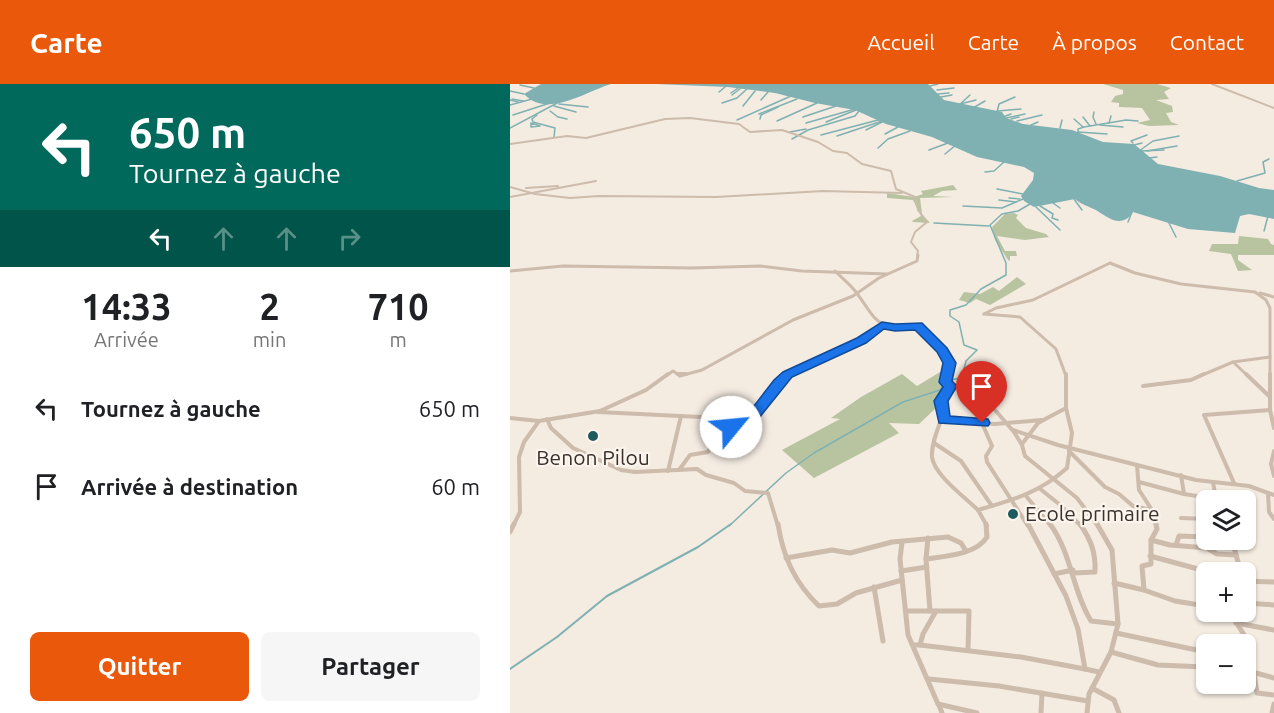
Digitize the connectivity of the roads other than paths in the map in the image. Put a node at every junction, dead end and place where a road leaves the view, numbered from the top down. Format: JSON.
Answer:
{"nodes":[{"id":1,"x":1212,"y":84,"type":"edge"},
{"id":2,"x":1274,"y":108,"type":"edge"},
{"id":3,"x":510,"y":144,"type":"edge"},
{"id":4,"x":596,"y":181,"type":"dead end"},
{"id":5,"x":567,"y":185,"type":"junction"},
{"id":6,"x":510,"y":187,"type":"edge"},
{"id":7,"x":522,"y":189,"type":"junction"},
{"id":8,"x":535,"y":194,"type":"junction"},
{"id":9,"x":904,"y":194,"type":"junction"},
{"id":10,"x":510,"y":197,"type":"edge"},
{"id":11,"x":510,"y":271,"type":"edge"},
{"id":12,"x":835,"y":271,"type":"junction"},
{"id":13,"x":888,"y":274,"type":"junction"},
{"id":14,"x":1257,"y":292,"type":"junction"},
{"id":15,"x":856,"y":294,"type":"junction"},
{"id":16,"x":1274,"y":297,"type":"edge"},
{"id":17,"x":882,"y":325,"type":"junction"},
{"id":18,"x":1272,"y":350,"type":"edge"},
{"id":19,"x":1271,"y":360,"type":"edge"},
{"id":20,"x":1233,"y":362,"type":"junction"},
{"id":21,"x":950,"y":386,"type":"junction"},
{"id":22,"x":1143,"y":386,"type":"dead end"},
{"id":23,"x":1269,"y":396,"type":"junction"},
{"id":24,"x":1066,"y":408,"type":"junction"},
{"id":25,"x":595,"y":412,"type":"junction"},
{"id":26,"x":1272,"y":414,"type":"edge"},
{"id":27,"x":681,"y":416,"type":"junction"},
{"id":28,"x":510,"y":418,"type":"edge"},
{"id":29,"x":547,"y":419,"type":"junction"},
{"id":30,"x":944,"y":420,"type":"junction"},
{"id":31,"x":1042,"y":420,"type":"junction"},
{"id":32,"x":539,"y":421,"type":"junction"},
{"id":33,"x":982,"y":423,"type":"junction"},
{"id":34,"x":1005,"y":423,"type":"junction"},
{"id":35,"x":732,"y":425,"type":"junction"},
{"id":36,"x":1274,"y":428,"type":"edge"},
{"id":37,"x":1012,"y":430,"type":"junction"},
{"id":38,"x":1028,"y":435,"type":"junction"},
{"id":39,"x":933,"y":442,"type":"junction"},
{"id":40,"x":1022,"y":444,"type":"junction"},
{"id":41,"x":1069,"y":449,"type":"junction"},
{"id":42,"x":1274,"y":451,"type":"edge"},
{"id":43,"x":1137,"y":465,"type":"junction"},
{"id":44,"x":679,"y":470,"type":"junction"},
{"id":45,"x":668,"y":471,"type":"junction"},
{"id":46,"x":1181,"y":475,"type":"junction"},
{"id":47,"x":1274,"y":476,"type":"edge"},
{"id":48,"x":1054,"y":480,"type":"junction"},
{"id":49,"x":1139,"y":482,"type":"junction"},
{"id":50,"x":1213,"y":482,"type":"junction"},
{"id":51,"x":1234,"y":483,"type":"junction"},
{"id":52,"x":1039,"y":488,"type":"junction"},
{"id":53,"x":1214,"y":490,"type":"edge"},
{"id":54,"x":1184,"y":494,"type":"junction"},
{"id":55,"x":1271,"y":494,"type":"edge"},
{"id":56,"x":1026,"y":496,"type":"junction"},
{"id":57,"x":1196,"y":496,"type":"edge"},
{"id":58,"x":1012,"y":501,"type":"junction"},
{"id":59,"x":992,"y":506,"type":"junction"},
{"id":60,"x":978,"y":510,"type":"junction"},
{"id":61,"x":1152,"y":510,"type":"junction"},
{"id":62,"x":1181,"y":518,"type":"dead end"},
{"id":63,"x":1196,"y":519,"type":"edge"},
{"id":64,"x":1274,"y":519,"type":"edge"},
{"id":65,"x":510,"y":532,"type":"edge"},
{"id":66,"x":1196,"y":537,"type":"edge"},
{"id":67,"x":928,"y":538,"type":"junction"},
{"id":68,"x":1150,"y":540,"type":"junction"},
{"id":69,"x":902,"y":542,"type":"junction"},
{"id":70,"x":1176,"y":545,"type":"junction"},
{"id":71,"x":1235,"y":550,"type":"edge"},
{"id":72,"x":966,"y":551,"type":"junction"},
{"id":73,"x":1236,"y":555,"type":"junction"},
{"id":74,"x":1150,"y":556,"type":"junction"},
{"id":75,"x":786,"y":558,"type":"junction"},
{"id":76,"x":926,"y":558,"type":"junction"},
{"id":77,"x":1238,"y":562,"type":"edge"},
{"id":78,"x":927,"y":567,"type":"junction"},
{"id":79,"x":1196,"y":568,"type":"edge"},
{"id":80,"x":901,"y":571,"type":"junction"},
{"id":81,"x":1074,"y":571,"type":"junction"},
{"id":82,"x":1053,"y":573,"type":"junction"},
{"id":83,"x":902,"y":580,"type":"junction"},
{"id":84,"x":1256,"y":581,"type":"edge"},
{"id":85,"x":1274,"y":582,"type":"edge"},
{"id":86,"x":1114,"y":583,"type":"junction"},
{"id":87,"x":874,"y":587,"type":"junction"},
{"id":88,"x":1144,"y":590,"type":"junction"},
{"id":89,"x":1196,"y":604,"type":"edge"},
{"id":90,"x":1256,"y":604,"type":"edge"},
{"id":91,"x":1274,"y":605,"type":"edge"},
{"id":92,"x":906,"y":611,"type":"junction"},
{"id":93,"x":933,"y":611,"type":"junction"},
{"id":94,"x":1235,"y":623,"type":"joint"},
{"id":95,"x":1118,"y":624,"type":"junction"},
{"id":96,"x":1274,"y":630,"type":"edge"},
{"id":97,"x":1116,"y":633,"type":"junction"},
{"id":98,"x":1244,"y":634,"type":"edge"},
{"id":99,"x":883,"y":641,"type":"dead end"},
{"id":100,"x":917,"y":645,"type":"junction"},
{"id":101,"x":968,"y":650,"type":"junction"},
{"id":102,"x":1196,"y":650,"type":"edge"},
{"id":103,"x":1110,"y":652,"type":"junction"},
{"id":104,"x":1196,"y":667,"type":"edge"},
{"id":105,"x":1085,"y":669,"type":"junction"},
{"id":106,"x":1099,"y":672,"type":"junction"},
{"id":107,"x":1256,"y":673,"type":"edge"},
{"id":108,"x":1274,"y":678,"type":"edge"},
{"id":109,"x":929,"y":679,"type":"junction"},
{"id":110,"x":1092,"y":688,"type":"junction"},
{"id":111,"x":1256,"y":689,"type":"edge"},
{"id":112,"x":1042,"y":692,"type":"junction"},
{"id":113,"x":1274,"y":694,"type":"edge"},
{"id":114,"x":1088,"y":700,"type":"junction"},
{"id":115,"x":938,"y":704,"type":"junction"},
{"id":116,"x":1274,"y":704,"type":"edge"},
{"id":117,"x":942,"y":713,"type":"edge"},
{"id":118,"x":977,"y":713,"type":"edge"},
{"id":119,"x":1041,"y":713,"type":"edge"},
{"id":120,"x":1087,"y":713,"type":"edge"},
{"id":121,"x":1119,"y":713,"type":"edge"},
{"id":122,"x":1272,"y":713,"type":"edge"}],
"edges":[{"from":1,"to":2,"type":"street"},
{"from":3,"to":9,"type":"street"},
{"from":4,"to":5,"type":"street"},
{"from":5,"to":7,"type":"street"},
{"from":5,"to":8,"type":"street"},
{"from":6,"to":7,"type":"street"},
{"from":7,"to":8,"type":"street"},
{"from":8,"to":9,"type":"street"},
{"from":8,"to":10,"type":"street"},
{"from":9,"to":13,"type":"street"},
{"from":11,"to":12,"type":"street"},
{"from":12,"to":13,"type":"street"},
{"from":12,"to":15,"type":"street"},
{"from":13,"to":15,"type":"street"},
{"from":14,"to":16,"type":"street"},
{"from":14,"to":18,"type":"street"},
{"from":14,"to":24,"type":"street"},
{"from":15,"to":17,"type":"street"},
{"from":15,"to":25,"type":"street"},
{"from":17,"to":21,"type":"street"},
{"from":17,"to":35,"type":"street"},
{"from":18,"to":19,"type":"street"},
{"from":19,"to":20,"type":"street"},
{"from":19,"to":23,"type":"street"},
{"from":20,"to":22,"type":"street"},
{"from":20,"to":23,"type":"street"},
{"from":21,"to":30,"type":"street"},
{"from":21,"to":34,"type":"street"},
{"from":23,"to":26,"type":"street"},
{"from":24,"to":31,"type":"street"},
{"from":24,"to":41,"type":"street"},
{"from":25,"to":27,"type":"street"},
{"from":25,"to":29,"type":"street"},
{"from":26,"to":36,"type":"street"},
{"from":26,"to":51,"type":"street"},
{"from":27,"to":35,"type":"street"},
{"from":27,"to":45,"type":"street"},
{"from":28,"to":32,"type":"street"},
{"from":29,"to":32,"type":"street"},
{"from":29,"to":45,"type":"street"},
{"from":30,"to":33,"type":"street"},
{"from":30,"to":39,"type":"street"},
{"from":31,"to":34,"type":"street"},
{"from":31,"to":38,"type":"street"},
{"from":32,"to":65,"type":"street"},
{"from":33,"to":34,"type":"street"},
{"from":33,"to":58,"type":"street"},
{"from":34,"to":37,"type":"street"},
{"from":35,"to":44,"type":"street"},
{"from":37,"to":38,"type":"street"},
{"from":37,"to":40,"type":"street"},
{"from":38,"to":40,"type":"street"},
{"from":38,"to":41,"type":"street"},
{"from":39,"to":59,"type":"street"},
{"from":39,"to":60,"type":"street"},
{"from":40,"to":48,"type":"street"},
{"from":41,"to":43,"type":"street"},
{"from":41,"to":48,"type":"street"},
{"from":41,"to":61,"type":"street"},
{"from":42,"to":47,"type":"street"},
{"from":43,"to":46,"type":"street"},
{"from":43,"to":49,"type":"street"},
{"from":44,"to":45,"type":"street"},
{"from":44,"to":75,"type":"street"},
{"from":46,"to":50,"type":"street"},
{"from":46,"to":54,"type":"street"},
{"from":48,"to":52,"type":"street"},
{"from":48,"to":86,"type":"street"},
{"from":49,"to":54,"type":"street"},
{"from":49,"to":61,"type":"street"},
{"from":50,"to":51,"type":"street"},
{"from":50,"to":53,"type":"street"},
{"from":51,"to":55,"type":"street"},
{"from":52,"to":56,"type":"street"},
{"from":52,"to":81,"type":"street"},
{"from":54,"to":57,"type":"street"},
{"from":55,"to":64,"type":"street"},
{"from":56,"to":58,"type":"street"},
{"from":56,"to":81,"type":"street"},
{"from":58,"to":59,"type":"street"},
{"from":58,"to":82,"type":"street"},
{"from":59,"to":60,"type":"street"},
{"from":60,"to":72,"type":"street"},
{"from":61,"to":68,"type":"street"},
{"from":62,"to":63,"type":"street"},
{"from":66,"to":70,"type":"street"},
{"from":67,"to":69,"type":"street"},
{"from":67,"to":72,"type":"street"},
{"from":67,"to":76,"type":"street"},
{"from":68,"to":70,"type":"street"},
{"from":68,"to":74,"type":"street"},
{"from":69,"to":75,"type":"street"},
{"from":69,"to":80,"type":"street"},
{"from":70,"to":73,"type":"street"},
{"from":71,"to":73,"type":"street"},
{"from":72,"to":76,"type":"street"},
{"from":73,"to":77,"type":"street"},
{"from":74,"to":79,"type":"street"},
{"from":74,"to":88,"type":"street"},
{"from":75,"to":87,"type":"street"},
{"from":76,"to":78,"type":"street"},
{"from":78,"to":80,"type":"street"},
{"from":78,"to":93,"type":"street"},
{"from":80,"to":83,"type":"street"},
{"from":81,"to":82,"type":"street"},
{"from":81,"to":95,"type":"street"},
{"from":82,"to":105,"type":"street"},
{"from":83,"to":87,"type":"street"},
{"from":83,"to":92,"type":"street"},
{"from":84,"to":85,"type":"street"},
{"from":86,"to":88,"type":"street"},
{"from":86,"to":95,"type":"street"},
{"from":87,"to":99,"type":"street"},
{"from":88,"to":89,"type":"street"},
{"from":90,"to":91,"type":"street"},
{"from":92,"to":93,"type":"street"},
{"from":92,"to":100,"type":"street"},
{"from":93,"to":100,"type":"street"},
{"from":93,"to":101,"type":"street"},
{"from":94,"to":96,"type":"street"},
{"from":94,"to":98,"type":"street"},
{"from":95,"to":97,"type":"street"},
{"from":97,"to":102,"type":"street"},
{"from":97,"to":103,"type":"street"},
{"from":100,"to":101,"type":"street"},
{"from":100,"to":109,"type":"street"},
{"from":101,"to":105,"type":"street"},
{"from":103,"to":104,"type":"street"},
{"from":103,"to":106,"type":"street"},
{"from":105,"to":106,"type":"street"},
{"from":106,"to":110,"type":"street"},
{"from":107,"to":108,"type":"street"},
{"from":109,"to":112,"type":"street"},
{"from":109,"to":115,"type":"street"},
{"from":110,"to":114,"type":"street"},
{"from":110,"to":121,"type":"street"},
{"from":111,"to":113,"type":"street"},
{"from":112,"to":114,"type":"street"},
{"from":112,"to":119,"type":"street"},
{"from":114,"to":120,"type":"street"},
{"from":115,"to":117,"type":"street"},
{"from":115,"to":118,"type":"street"},
{"from":116,"to":122,"type":"street"}]}
